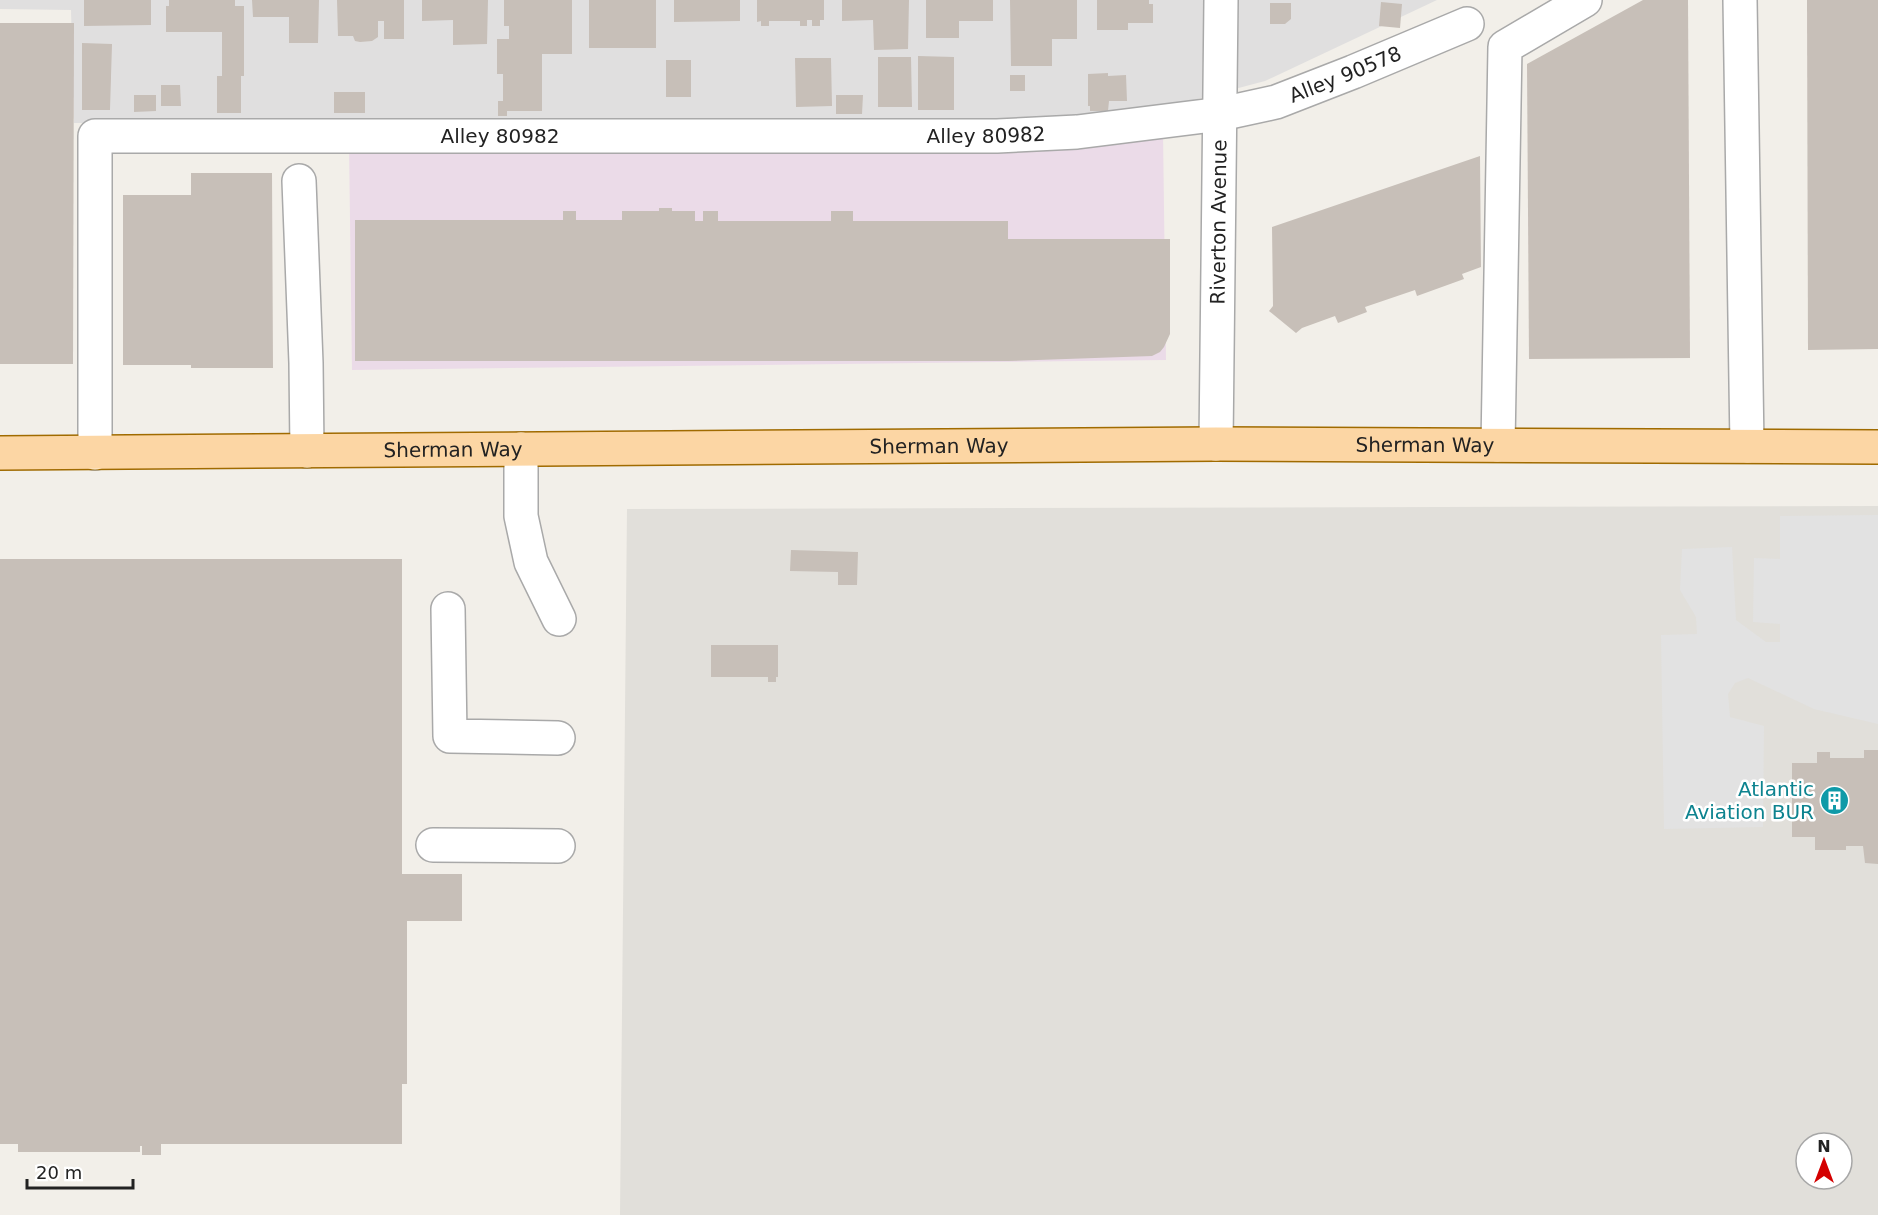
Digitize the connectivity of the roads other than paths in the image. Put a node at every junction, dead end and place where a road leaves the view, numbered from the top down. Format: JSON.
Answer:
{"nodes":[{"id":1,"x":1221,"y":0,"type":"edge"},
{"id":2,"x":1585,"y":0,"type":"edge"},
{"id":3,"x":1740,"y":0,"type":"edge"},
{"id":4,"x":1467,"y":24,"type":"dead end"},
{"id":5,"x":1221,"y":114,"type":"junction"},
{"id":6,"x":299,"y":182,"type":"dead end"},
{"id":7,"x":1216,"y":444,"type":"junction"},
{"id":8,"x":1498,"y":445,"type":"junction"},
{"id":9,"x":1747,"y":446,"type":"junction"},
{"id":10,"x":1878,"y":447,"type":"edge"},
{"id":11,"x":521,"y":449,"type":"junction"},
{"id":12,"x":307,"y":451,"type":"junction"},
{"id":13,"x":0,"y":453,"type":"edge"},
{"id":14,"x":95,"y":453,"type":"junction"},
{"id":15,"x":448,"y":609,"type":"dead end"},
{"id":16,"x":559,"y":619,"type":"dead end"},
{"id":17,"x":558,"y":738,"type":"dead end"},
{"id":18,"x":433,"y":845,"type":"dead end"},
{"id":19,"x":558,"y":846,"type":"dead end"}],
"edges":[{"from":1,"to":5,"type":"street","name":"Riverton Avenue"},
{"from":2,"to":8,"type":"street"},
{"from":3,"to":9,"type":"street"},
{"from":4,"to":5,"type":"street","name":"Alley 90578"},
{"from":5,"to":7,"type":"street","name":"Riverton Avenue"},
{"from":5,"to":14,"type":"street","name":"Alley 80982"},
{"from":6,"to":12,"type":"street"},
{"from":7,"to":8,"type":"main road","name":"Sherman Way"},
{"from":7,"to":11,"type":"main road","name":"Sherman Way"},
{"from":8,"to":9,"type":"main road","name":"Sherman Way"},
{"from":9,"to":10,"type":"main road","name":"Sherman Way"},
{"from":11,"to":12,"type":"main road","name":"Sherman Way"},
{"from":11,"to":16,"type":"street"},
{"from":12,"to":14,"type":"main road","name":"Sherman Way"},
{"from":13,"to":14,"type":"main road","name":"Sherman Way"},
{"from":15,"to":17,"type":"street"},
{"from":18,"to":19,"type":"street"}]}
